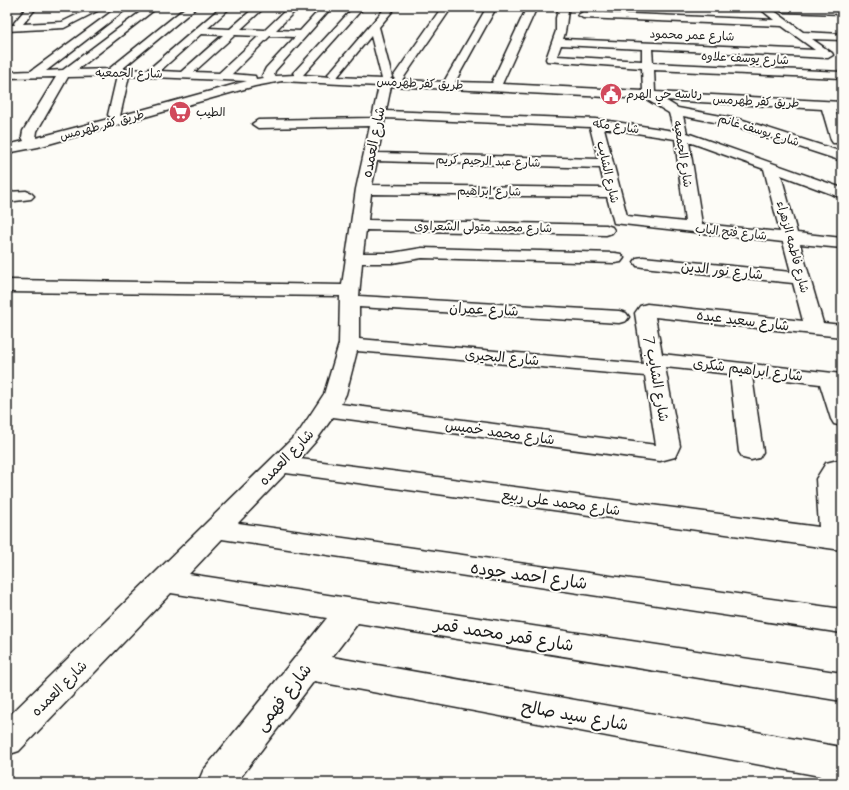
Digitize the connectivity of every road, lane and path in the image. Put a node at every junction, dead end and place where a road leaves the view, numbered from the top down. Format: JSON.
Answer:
{"nodes":[{"id":1,"x":32,"y":7,"type":"edge"},
{"id":2,"x":100,"y":7,"type":"edge"},
{"id":3,"x":124,"y":7,"type":"edge"},
{"id":4,"x":153,"y":7,"type":"edge"},
{"id":5,"x":192,"y":7,"type":"edge"},
{"id":6,"x":226,"y":7,"type":"edge"},
{"id":7,"x":260,"y":7,"type":"edge"},
{"id":8,"x":294,"y":7,"type":"edge"},
{"id":9,"x":327,"y":7,"type":"edge"},
{"id":10,"x":359,"y":7,"type":"edge"},
{"id":11,"x":447,"y":7,"type":"edge"},
{"id":12,"x":532,"y":7,"type":"edge"},
{"id":13,"x":564,"y":7,"type":"edge"},
{"id":14,"x":669,"y":7,"type":"edge"},
{"id":15,"x":392,"y":8,"type":"edge"},
{"id":16,"x":491,"y":8,"type":"edge"},
{"id":17,"x":782,"y":8,"type":"edge"},
{"id":18,"x":762,"y":10,"type":"edge"},
{"id":19,"x":842,"y":11,"type":"edge"},
{"id":20,"x":583,"y":15,"type":"dead end"},
{"id":21,"x":78,"y":18,"type":"junction"},
{"id":22,"x":679,"y":20,"type":"junction"},
{"id":23,"x":785,"y":23,"type":"junction"},
{"id":24,"x":374,"y":26,"type":"junction"},
{"id":25,"x":7,"y":28,"type":"edge"},
{"id":26,"x":199,"y":31,"type":"junction"},
{"id":27,"x":232,"y":32,"type":"junction"},
{"id":28,"x":267,"y":33,"type":"junction"},
{"id":29,"x":301,"y":34,"type":"junction"},
{"id":30,"x":819,"y":36,"type":"junction"},
{"id":31,"x":803,"y":37,"type":"junction"},
{"id":32,"x":842,"y":37,"type":"edge"},
{"id":33,"x":790,"y":38,"type":"dead end"},
{"id":34,"x":557,"y":42,"type":"junction"},
{"id":35,"x":647,"y":46,"type":"junction"},
{"id":36,"x":690,"y":48,"type":"junction"},
{"id":37,"x":836,"y":49,"type":"dead end"},
{"id":38,"x":826,"y":54,"type":"junction"},
{"id":39,"x":551,"y":59,"type":"junction"},
{"id":40,"x":837,"y":62,"type":"dead end"},
{"id":41,"x":648,"y":65,"type":"junction"},
{"id":42,"x":702,"y":69,"type":"junction"},
{"id":43,"x":118,"y":72,"type":"junction"},
{"id":44,"x":65,"y":73,"type":"junction"},
{"id":45,"x":151,"y":73,"type":"junction"},
{"id":46,"x":299,"y":73,"type":"junction"},
{"id":47,"x":34,"y":74,"type":"junction"},
{"id":48,"x":183,"y":74,"type":"junction"},
{"id":49,"x":334,"y":74,"type":"junction"},
{"id":50,"x":842,"y":75,"type":"edge"},
{"id":51,"x":223,"y":76,"type":"junction"},
{"id":52,"x":271,"y":76,"type":"junction"},
{"id":53,"x":9,"y":78,"type":"edge"},
{"id":54,"x":251,"y":78,"type":"junction"},
{"id":55,"x":390,"y":79,"type":"junction"},
{"id":56,"x":451,"y":80,"type":"junction"},
{"id":57,"x":543,"y":81,"type":"junction"},
{"id":58,"x":498,"y":82,"type":"junction"},
{"id":59,"x":705,"y":87,"type":"junction"},
{"id":60,"x":649,"y":93,"type":"junction"},
{"id":61,"x":189,"y":95,"type":"junction"},
{"id":62,"x":692,"y":98,"type":"junction"},
{"id":63,"x":842,"y":101,"type":"edge"},
{"id":64,"x":827,"y":105,"type":"junction"},
{"id":65,"x":842,"y":106,"type":"edge"},
{"id":66,"x":675,"y":111,"type":"junction"},
{"id":67,"x":114,"y":115,"type":"junction"},
{"id":68,"x":378,"y":118,"type":"junction"},
{"id":69,"x":596,"y":123,"type":"junction"},
{"id":70,"x":258,"y":124,"type":"dead end"},
{"id":71,"x":786,"y":124,"type":"dead end"},
{"id":72,"x":823,"y":135,"type":"dead end"},
{"id":73,"x":682,"y":136,"type":"junction"},
{"id":74,"x":31,"y":140,"type":"junction"},
{"id":75,"x":840,"y":140,"type":"edge"},
{"id":76,"x":7,"y":142,"type":"edge"},
{"id":77,"x":7,"y":149,"type":"edge"},
{"id":78,"x":370,"y":157,"type":"junction"},
{"id":79,"x":842,"y":157,"type":"edge"},
{"id":80,"x":606,"y":164,"type":"junction"},
{"id":81,"x":771,"y":167,"type":"junction"},
{"id":82,"x":364,"y":189,"type":"junction"},
{"id":83,"x":613,"y":193,"type":"junction"},
{"id":84,"x":842,"y":193,"type":"edge"},
{"id":85,"x":26,"y":196,"type":"dead end"},
{"id":86,"x":7,"y":197,"type":"edge"},
{"id":87,"x":620,"y":220,"type":"joint"},
{"id":88,"x":359,"y":225,"type":"junction"},
{"id":89,"x":694,"y":228,"type":"junction"},
{"id":90,"x":606,"y":230,"type":"dead end"},
{"id":91,"x":790,"y":238,"type":"junction"},
{"id":92,"x":842,"y":243,"type":"edge"},
{"id":93,"x":354,"y":258,"type":"junction"},
{"id":94,"x":615,"y":258,"type":"dead end"},
{"id":95,"x":643,"y":262,"type":"dead end"},
{"id":96,"x":801,"y":278,"type":"junction"},
{"id":97,"x":7,"y":286,"type":"edge"},
{"id":98,"x":350,"y":296,"type":"junction"},
{"id":99,"x":645,"y":313,"type":"joint"},
{"id":100,"x":618,"y":317,"type":"dead end"},
{"id":101,"x":815,"y":328,"type":"junction"},
{"id":102,"x":842,"y":331,"type":"edge"},
{"id":103,"x":349,"y":344,"type":"junction"},
{"id":104,"x":654,"y":365,"type":"junction"},
{"id":105,"x":740,"y":368,"type":"junction"},
{"id":106,"x":836,"y":380,"type":"edge"},
{"id":107,"x":327,"y":409,"type":"junction"},
{"id":108,"x":842,"y":419,"type":"edge"},
{"id":109,"x":668,"y":446,"type":"joint"},
{"id":110,"x":751,"y":452,"type":"dead end"},
{"id":111,"x":280,"y":464,"type":"junction"},
{"id":112,"x":842,"y":467,"type":"edge"},
{"id":113,"x":216,"y":529,"type":"junction"},
{"id":114,"x":837,"y":540,"type":"edge"},
{"id":115,"x":165,"y":581,"type":"junction"},
{"id":116,"x":351,"y":610,"type":"junction"},
{"id":117,"x":842,"y":622,"type":"edge"},
{"id":118,"x":307,"y":666,"type":"junction"},
{"id":119,"x":842,"y":687,"type":"edge"},
{"id":120,"x":7,"y":740,"type":"edge"},
{"id":121,"x":839,"y":770,"type":"edge"},
{"id":122,"x":215,"y":783,"type":"edge"}],
"edges":[{"from":1,"to":21,"type":"street"},
{"from":2,"to":21,"type":"street"},
{"from":3,"to":47,"type":"street"},
{"from":4,"to":44,"type":"street"},
{"from":5,"to":43,"type":"street"},
{"from":6,"to":26,"type":"street"},
{"from":7,"to":27,"type":"street"},
{"from":8,"to":28,"type":"street"},
{"from":9,"to":29,"type":"street"},
{"from":10,"to":46,"type":"street"},
{"from":11,"to":55,"type":"street"},
{"from":12,"to":58,"type":"street"},
{"from":13,"to":34,"type":"street"},
{"from":14,"to":22,"type":"street"},
{"from":15,"to":24,"type":"street"},
{"from":16,"to":56,"type":"street"},
{"from":17,"to":19,"type":"street"},
{"from":17,"to":30,"type":"street"},
{"from":18,"to":23,"type":"street"},
{"from":20,"to":22,"type":"street"},
{"from":21,"to":25,"type":"street"},
{"from":22,"to":23,"type":"street"},
{"from":22,"to":36,"type":"street"},
{"from":23,"to":31,"type":"street"},
{"from":24,"to":49,"type":"street"},
{"from":24,"to":55,"type":"street"},
{"from":26,"to":27,"type":"street"},
{"from":26,"to":45,"type":"street"},
{"from":27,"to":28,"type":"street"},
{"from":27,"to":48,"type":"street"},
{"from":28,"to":29,"type":"street"},
{"from":28,"to":51,"type":"street"},
{"from":29,"to":52,"type":"street"},
{"from":30,"to":31,"type":"street"},
{"from":30,"to":32,"type":"street"},
{"from":30,"to":37,"type":"street"},
{"from":31,"to":33,"type":"street"},
{"from":31,"to":38,"type":"street"},
{"from":34,"to":35,"type":"street","name":"شارع عمر محمود"},
{"from":34,"to":39,"type":"street"},
{"from":35,"to":36,"type":"street","name":"شارع عمر محمود"},
{"from":35,"to":41,"type":"street"},
{"from":36,"to":38,"type":"street","name":"شارع عمر محمود"},
{"from":36,"to":42,"type":"street"},
{"from":38,"to":40,"type":"street"},
{"from":39,"to":41,"type":"street","name":"شارع يوسف علاوه"},
{"from":39,"to":57,"type":"street"},
{"from":41,"to":42,"type":"street","name":"شارع يوسف علاوه"},
{"from":41,"to":60,"type":"street"},
{"from":42,"to":50,"type":"street","name":"شارع يوسف علاوه"},
{"from":42,"to":59,"type":"street"},
{"from":43,"to":44,"type":"street","name":"شارع الجمعيه"},
{"from":43,"to":45,"type":"street","name":"شارع الجمعيه"},
{"from":43,"to":67,"type":"street"},
{"from":44,"to":47,"type":"street","name":"شارع الجمعيه"},
{"from":44,"to":74,"type":"street"},
{"from":45,"to":48,"type":"street","name":"شارع الجمعيه"},
{"from":46,"to":49,"type":"street","name":"طريق كفر طهرمس"},
{"from":46,"to":52,"type":"street","name":"طريق كفر طهرمس"},
{"from":47,"to":53,"type":"street","name":"شارع الجمعيه"},
{"from":48,"to":51,"type":"street","name":"شارع الجمعيه"},
{"from":48,"to":61,"type":"street"},
{"from":49,"to":55,"type":"street","name":"طريق كفر طهرمس"},
{"from":51,"to":54,"type":"street","name":"شارع الجمعيه"},
{"from":52,"to":54,"type":"street","name":"طريق كفر طهرمس"},
{"from":52,"to":55,"type":"street","name":"طريق كفر طهرمس"},
{"from":52,"to":74,"type":"street","name":"طريق كفر طهرمس"},
{"from":54,"to":61,"type":"street","name":"طريق كفر طهرمس"},
{"from":55,"to":56,"type":"street","name":"طريق كفر طهرمس"},
{"from":55,"to":57,"type":"street","name":"طريق كفر طهرمس"},
{"from":55,"to":68,"type":"street","name":"شارع العمده"},
{"from":56,"to":58,"type":"street","name":"طريق كفر طهرمس"},
{"from":57,"to":58,"type":"street","name":"طريق كفر طهرمس"},
{"from":57,"to":60,"type":"street","name":"طريق كفر طهرمس"},
{"from":59,"to":60,"type":"street","name":"طريق كفر طهرمس"},
{"from":59,"to":63,"type":"street","name":"طريق كفر طهرمس"},
{"from":60,"to":62,"type":"street","name":"طريق كفر طهرمس"},
{"from":60,"to":66,"type":"street","name":"شارع الجمعيه"},
{"from":61,"to":67,"type":"street","name":"طريق كفر طهرمس"},
{"from":62,"to":64,"type":"street","name":"طريق كفر طهرمس"},
{"from":62,"to":71,"type":"street"},
{"from":64,"to":65,"type":"street","name":"طريق كفر طهرمس"},
{"from":64,"to":75,"type":"street"},
{"from":66,"to":73,"type":"street","name":"شارع الجمعيه"},
{"from":66,"to":79,"type":"street","name":"شارع يوسف غانم"},
{"from":67,"to":74,"type":"street","name":"طريق كفر طهرمس"},
{"from":68,"to":69,"type":"street","name":"شارع مكه"},
{"from":68,"to":70,"type":"street","name":"شارع مكه"},
{"from":68,"to":78,"type":"street","name":"شارع العمده"},
{"from":69,"to":73,"type":"street","name":"شارع مكه"},
{"from":69,"to":80,"type":"street","name":"شارع الشايب"},
{"from":72,"to":75,"type":"street"},
{"from":73,"to":81,"type":"street","name":"شارع مكه"},
{"from":73,"to":89,"type":"street","name":"شارع الجمعيه"},
{"from":74,"to":76,"type":"street","name":"طريق كفر طهرمس"},
{"from":74,"to":77,"type":"street","name":"طريق كفر طهرمس"},
{"from":78,"to":80,"type":"street","name":"شارع عبد الرحيم كريم"},
{"from":78,"to":82,"type":"street","name":"شارع العمده"},
{"from":80,"to":83,"type":"street","name":"شارع الشايب"},
{"from":81,"to":84,"type":"street","name":"شارع مكه"},
{"from":81,"to":91,"type":"street","name":"شارع فاطمه الزهراء"},
{"from":82,"to":83,"type":"street","name":"شارع ابراهيم"},
{"from":82,"to":88,"type":"street","name":"شارع العمده"},
{"from":83,"to":87,"type":"street","name":"شارع الشايب"},
{"from":85,"to":86,"type":"street"},
{"from":87,"to":89,"type":"street","name":"شارع فتح الباب"},
{"from":88,"to":90,"type":"street","name":"شارع محمد متولى الشعراوى"},
{"from":88,"to":93,"type":"street","name":"شارع العمده"},
{"from":89,"to":91,"type":"street","name":"شارع فتح الباب"},
{"from":91,"to":92,"type":"street","name":"شارع فتح الباب"},
{"from":91,"to":96,"type":"street","name":"شارع فاطمه الزهراء"},
{"from":93,"to":94,"type":"street"},
{"from":93,"to":98,"type":"street","name":"شارع العمده"},
{"from":95,"to":96,"type":"street","name":"شارع نور الدين"},
{"from":96,"to":101,"type":"street","name":"شارع فاطمه الزهراء"},
{"from":97,"to":98,"type":"street","name":"شارع عمران"},
{"from":98,"to":100,"type":"street","name":"شارع عمران"},
{"from":98,"to":103,"type":"street","name":"شارع العمده"},
{"from":99,"to":101,"type":"street","name":"شارع سعيد عبده"},
{"from":99,"to":104,"type":"street","name":"شارع الشايب 7"},
{"from":101,"to":102,"type":"street","name":"شارع سعيد عبده"},
{"from":103,"to":104,"type":"street","name":"شارع البحيرى"},
{"from":103,"to":107,"type":"street","name":"شارع العمده"},
{"from":104,"to":105,"type":"street","name":"شارع ابراهيم شكرى"},
{"from":104,"to":109,"type":"street","name":"شارع الشايب 7"},
{"from":105,"to":106,"type":"street","name":"شارع ابراهيم شكرى"},
{"from":105,"to":110,"type":"street"},
{"from":106,"to":108,"type":"street"},
{"from":107,"to":109,"type":"street","name":"شارع محمد خميس"},
{"from":107,"to":111,"type":"street","name":"شارع العمده"},
{"from":111,"to":113,"type":"street","name":"شارع العمده"},
{"from":111,"to":114,"type":"street","name":"شارع محمد على ربيع"},
{"from":112,"to":114,"type":"street"},
{"from":113,"to":115,"type":"street","name":"شارع العمده"},
{"from":113,"to":117,"type":"street","name":"شارع احمد جوده"},
{"from":115,"to":116,"type":"street","name":"شارع قمر محمد قمر"},
{"from":115,"to":120,"type":"street","name":"شارع العمده"},
{"from":116,"to":118,"type":"street","name":"شارع فهمى"},
{"from":116,"to":119,"type":"street","name":"شارع قمر محمد قمر"},
{"from":118,"to":121,"type":"street","name":"شارع سيد صالح"},
{"from":118,"to":122,"type":"street","name":"شارع فهمى"}]}
